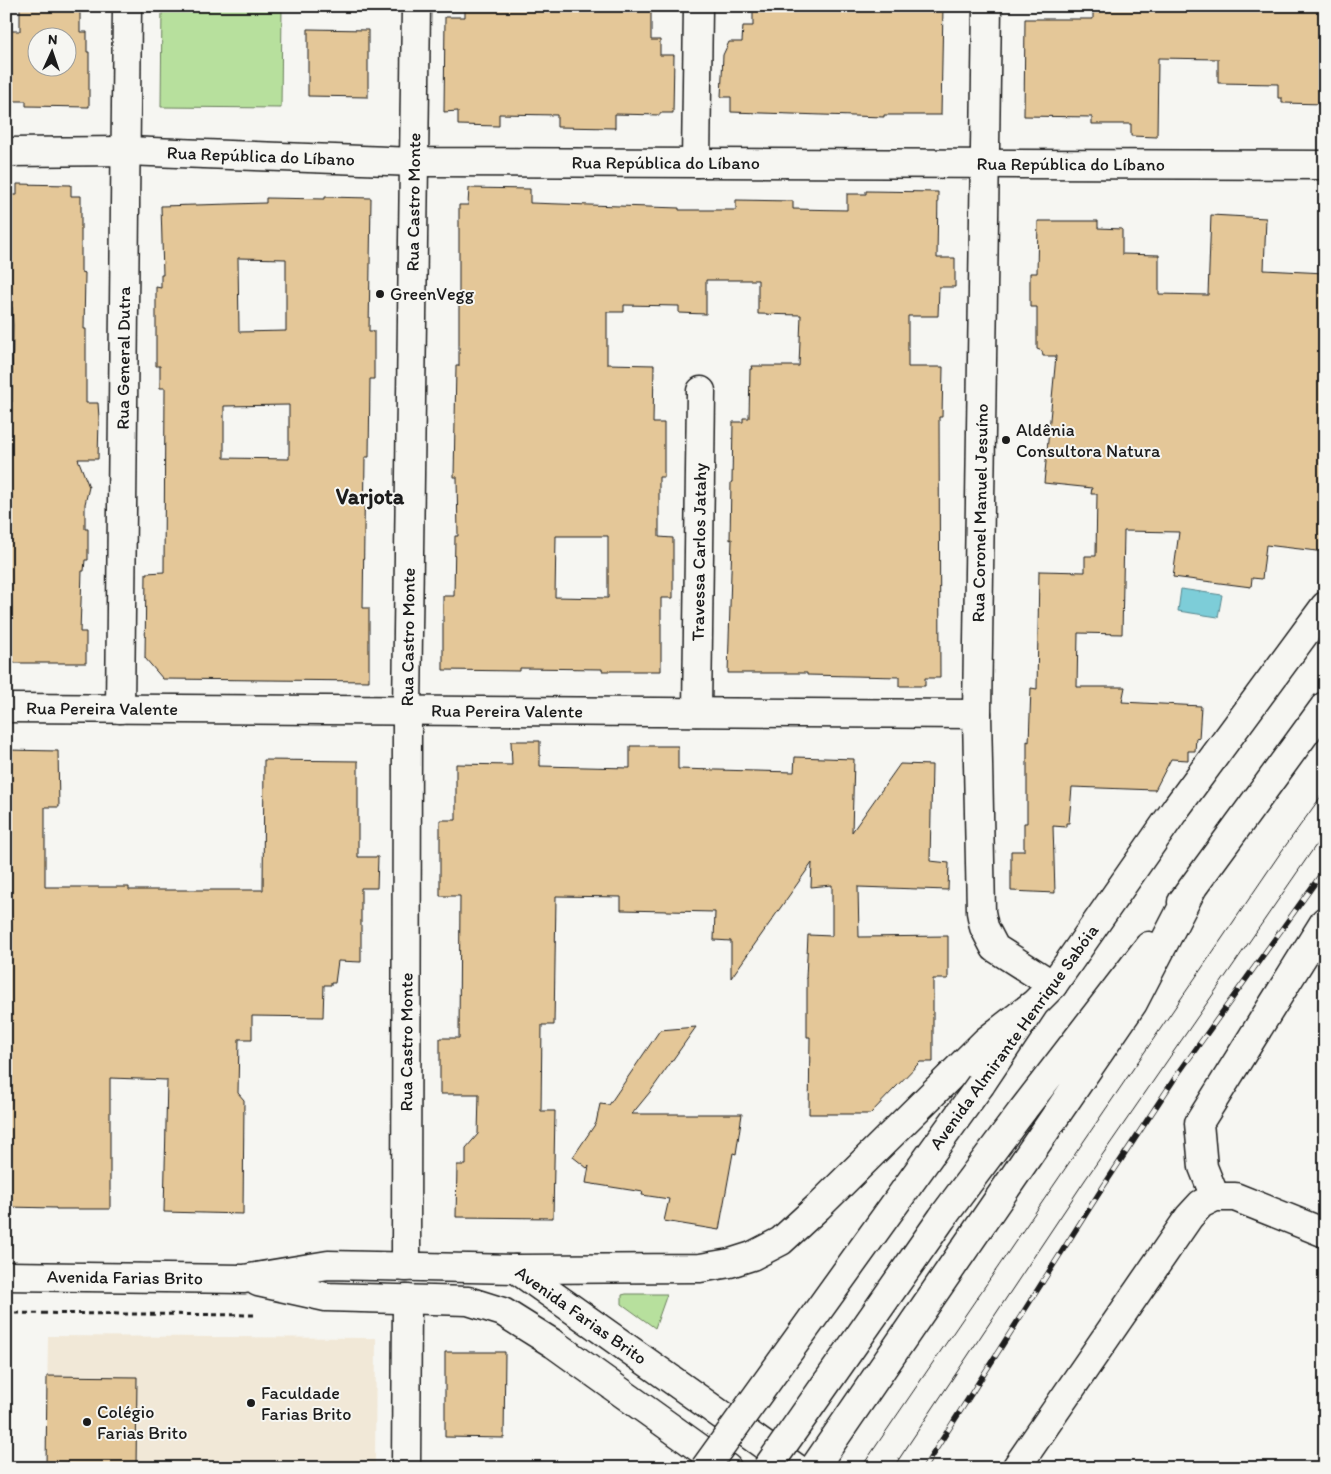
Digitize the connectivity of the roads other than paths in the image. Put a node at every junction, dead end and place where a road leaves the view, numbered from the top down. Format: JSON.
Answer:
{"nodes":[{"id":1,"x":127,"y":6,"type":"edge"},
{"id":2,"x":416,"y":6,"type":"edge"},
{"id":3,"x":698,"y":6,"type":"edge"},
{"id":4,"x":987,"y":6,"type":"edge"},
{"id":5,"x":126,"y":151,"type":"junction"},
{"id":6,"x":6,"y":152,"type":"edge"},
{"id":7,"x":415,"y":162,"type":"junction"},
{"id":8,"x":696,"y":163,"type":"junction"},
{"id":9,"x":986,"y":164,"type":"junction"},
{"id":10,"x":1325,"y":165,"type":"edge"},
{"id":11,"x":701,"y":391,"type":"dead end"},
{"id":12,"x":1325,"y":606,"type":"edge"},
{"id":13,"x":1325,"y":706,"type":"edge"},
{"id":14,"x":6,"y":708,"type":"edge"},
{"id":15,"x":120,"y":709,"type":"junction"},
{"id":16,"x":407,"y":710,"type":"junction"},
{"id":17,"x":697,"y":712,"type":"junction"},
{"id":18,"x":977,"y":714,"type":"junction"},
{"id":19,"x":1193,"y":888,"type":"junction"},
{"id":20,"x":1325,"y":922,"type":"edge"},
{"id":21,"x":1044,"y":994,"type":"junction"},
{"id":22,"x":1215,"y":1197,"type":"junction"},
{"id":23,"x":1325,"y":1233,"type":"edge"},
{"id":24,"x":406,"y":1267,"type":"junction"},
{"id":25,"x":516,"y":1269,"type":"junction"},
{"id":26,"x":6,"y":1276,"type":"edge"},
{"id":27,"x":244,"y":1279,"type":"junction"},
{"id":28,"x":407,"y":1299,"type":"junction"},
{"id":29,"x":406,"y":1468,"type":"edge"},
{"id":30,"x":705,"y":1468,"type":"edge"},
{"id":31,"x":727,"y":1468,"type":"edge"},
{"id":32,"x":767,"y":1468,"type":"edge"},
{"id":33,"x":796,"y":1468,"type":"edge"},
{"id":34,"x":814,"y":1468,"type":"edge"},
{"id":35,"x":1016,"y":1468,"type":"edge"}],
"edges":[{"from":1,"to":5,"type":"main road","name":"Rua General Dutra"},
{"from":2,"to":7,"type":"main road","name":"Rua Castro Monte"},
{"from":3,"to":8,"type":"main road"},
{"from":4,"to":9,"type":"main road","name":"Rua Coronel Manuel Jesuíno"},
{"from":5,"to":6,"type":"main road","name":"Rua República do Líbano"},
{"from":5,"to":7,"type":"main road","name":"Rua República do Líbano"},
{"from":5,"to":15,"type":"main road","name":"Rua General Dutra"},
{"from":7,"to":8,"type":"main road","name":"Rua República do Líbano"},
{"from":7,"to":16,"type":"main road","name":"Rua Castro Monte"},
{"from":8,"to":9,"type":"main road","name":"Rua República do Líbano"},
{"from":9,"to":10,"type":"main road","name":"Rua República do Líbano"},
{"from":9,"to":18,"type":"main road","name":"Rua Coronel Manuel Jesuíno"},
{"from":11,"to":17,"type":"main road","name":"Travessa Carlos Jatahy"},
{"from":12,"to":21,"type":"main road","name":"Avenida Almirante Henrique Sabóia"},
{"from":13,"to":19,"type":"main road"},
{"from":14,"to":15,"type":"main road","name":"Rua Pereira Valente"},
{"from":15,"to":16,"type":"main road","name":"Rua Pereira Valente"},
{"from":16,"to":17,"type":"main road","name":"Rua Pereira Valente"},
{"from":16,"to":24,"type":"main road","name":"Rua Castro Monte"},
{"from":17,"to":18,"type":"main road","name":"Rua Pereira Valente"},
{"from":18,"to":21,"type":"main road","name":"Rua Coronel Manuel Jesuíno"},
{"from":19,"to":32,"type":"main road","bridge":true},
{"from":19,"to":34,"type":"main road"},
{"from":20,"to":22,"type":"main road"},
{"from":21,"to":25,"type":"main road"},
{"from":21,"to":30,"type":"main road","name":"Avenida Almirante Henrique Sabóia","bridge":true},
{"from":22,"to":23,"type":"main road"},
{"from":22,"to":35,"type":"main road"},
{"from":24,"to":25,"type":"main road","name":"Avenida Farias Brito"},
{"from":24,"to":27,"type":"main road","name":"Avenida Farias Brito"},
{"from":25,"to":33,"type":"main road","name":"Avenida Farias Brito"},
{"from":26,"to":27,"type":"main road","name":"Avenida Farias Brito"},
{"from":27,"to":28,"type":"main road","name":"Avenida Farias Brito"},
{"from":28,"to":29,"type":"main road"},
{"from":28,"to":31,"type":"main road","name":"Avenida Farias Brito"}]}
